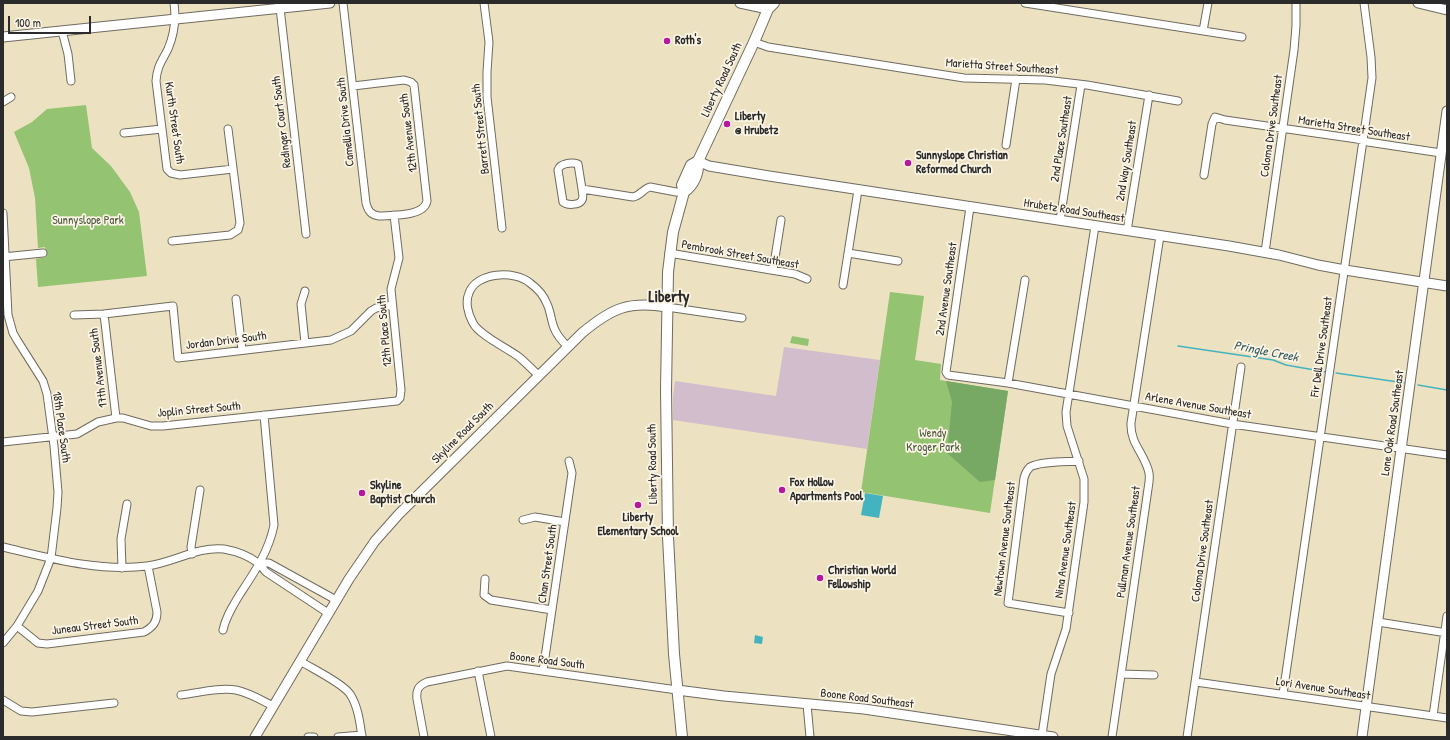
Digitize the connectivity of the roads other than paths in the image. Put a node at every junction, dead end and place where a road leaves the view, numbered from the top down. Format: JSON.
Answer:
{"nodes":[{"id":1,"x":174,"y":3,"type":"edge"},
{"id":2,"x":330,"y":3,"type":"edge"},
{"id":3,"x":343,"y":3,"type":"edge"},
{"id":4,"x":484,"y":3,"type":"edge"},
{"id":5,"x":740,"y":3,"type":"edge"},
{"id":6,"x":1025,"y":3,"type":"edge"},
{"id":7,"x":1208,"y":3,"type":"edge"},
{"id":8,"x":1296,"y":3,"type":"edge"},
{"id":9,"x":1364,"y":3,"type":"edge"},
{"id":10,"x":1418,"y":3,"type":"edge"},
{"id":11,"x":1429,"y":4,"type":"edge"},
{"id":12,"x":769,"y":5,"type":"edge"},
{"id":13,"x":262,"y":6,"type":"edge"},
{"id":14,"x":280,"y":8,"type":"junction"},
{"id":15,"x":1447,"y":10,"type":"edge"},
{"id":16,"x":174,"y":19,"type":"junction"},
{"id":17,"x":62,"y":31,"type":"junction"},
{"id":18,"x":1203,"y":31,"type":"junction"},
{"id":19,"x":3,"y":37,"type":"edge"},
{"id":20,"x":1242,"y":37,"type":"dead end"},
{"id":21,"x":754,"y":42,"type":"junction"},
{"id":22,"x":1016,"y":79,"type":"junction"},
{"id":23,"x":71,"y":81,"type":"dead end"},
{"id":24,"x":1081,"y":85,"type":"junction"},
{"id":25,"x":353,"y":86,"type":"junction"},
{"id":26,"x":1148,"y":95,"type":"junction"},
{"id":27,"x":11,"y":97,"type":"dead end"},
{"id":28,"x":1178,"y":101,"type":"dead end"},
{"id":29,"x":3,"y":102,"type":"edge"},
{"id":30,"x":1447,"y":111,"type":"edge"},
{"id":31,"x":162,"y":129,"type":"junction"},
{"id":32,"x":228,"y":129,"type":"dead end"},
{"id":33,"x":1283,"y":129,"type":"junction"},
{"id":34,"x":124,"y":133,"type":"dead end"},
{"id":35,"x":1363,"y":140,"type":"junction"},
{"id":36,"x":1006,"y":145,"type":"dead end"},
{"id":37,"x":1441,"y":153,"type":"junction"},
{"id":38,"x":698,"y":161,"type":"junction"},
{"id":39,"x":233,"y":170,"type":"junction"},
{"id":40,"x":1204,"y":175,"type":"dead end"},
{"id":41,"x":582,"y":189,"type":"junction"},
{"id":42,"x":858,"y":190,"type":"junction"},
{"id":43,"x":684,"y":192,"type":"junction"},
{"id":44,"x":970,"y":207,"type":"junction"},
{"id":45,"x":3,"y":213,"type":"edge"},
{"id":46,"x":394,"y":215,"type":"junction"},
{"id":47,"x":781,"y":220,"type":"dead end"},
{"id":48,"x":1060,"y":220,"type":"junction"},
{"id":49,"x":1095,"y":226,"type":"junction"},
{"id":50,"x":502,"y":228,"type":"dead end"},
{"id":51,"x":1127,"y":231,"type":"junction"},
{"id":52,"x":306,"y":234,"type":"dead end"},
{"id":53,"x":1160,"y":236,"type":"junction"},
{"id":54,"x":172,"y":241,"type":"dead end"},
{"id":55,"x":1265,"y":252,"type":"junction"},
{"id":56,"x":43,"y":253,"type":"dead end"},
{"id":57,"x":669,"y":253,"type":"junction"},
{"id":58,"x":848,"y":253,"type":"junction"},
{"id":59,"x":4,"y":257,"type":"edge"},
{"id":60,"x":898,"y":261,"type":"dead end"},
{"id":61,"x":773,"y":270,"type":"junction"},
{"id":62,"x":1345,"y":270,"type":"junction"},
{"id":63,"x":807,"y":279,"type":"dead end"},
{"id":64,"x":1024,"y":280,"type":"dead end"},
{"id":65,"x":1424,"y":282,"type":"junction"},
{"id":66,"x":843,"y":285,"type":"dead end"},
{"id":67,"x":1447,"y":286,"type":"edge"},
{"id":68,"x":305,"y":291,"type":"dead end"},
{"id":69,"x":236,"y":299,"type":"dead end"},
{"id":70,"x":392,"y":305,"type":"junction"},
{"id":71,"x":667,"y":307,"type":"junction"},
{"id":72,"x":104,"y":314,"type":"junction"},
{"id":73,"x":74,"y":315,"type":"dead end"},
{"id":74,"x":742,"y":318,"type":"dead end"},
{"id":75,"x":305,"y":344,"type":"junction"},
{"id":76,"x":568,"y":347,"type":"junction"},
{"id":77,"x":242,"y":350,"type":"junction"},
{"id":78,"x":1241,"y":368,"type":"dead end"},
{"id":79,"x":947,"y":374,"type":"joint"},
{"id":80,"x":539,"y":376,"type":"junction"},
{"id":81,"x":1008,"y":383,"type":"junction"},
{"id":82,"x":1069,"y":395,"type":"junction"},
{"id":83,"x":400,"y":398,"type":"joint"},
{"id":84,"x":1133,"y":406,"type":"junction"},
{"id":85,"x":264,"y":415,"type":"junction"},
{"id":86,"x":116,"y":418,"type":"junction"},
{"id":87,"x":1232,"y":424,"type":"junction"},
{"id":88,"x":52,"y":437,"type":"junction"},
{"id":89,"x":1320,"y":437,"type":"junction"},
{"id":90,"x":3,"y":442,"type":"edge"},
{"id":91,"x":1401,"y":449,"type":"junction"},
{"id":92,"x":1447,"y":455,"type":"edge"},
{"id":93,"x":569,"y":461,"type":"dead end"},
{"id":94,"x":1078,"y":461,"type":"junction"},
{"id":95,"x":200,"y":490,"type":"dead end"},
{"id":96,"x":127,"y":504,"type":"dead end"},
{"id":97,"x":523,"y":520,"type":"dead end"},
{"id":98,"x":565,"y":522,"type":"junction"},
{"id":99,"x":3,"y":547,"type":"edge"},
{"id":100,"x":192,"y":554,"type":"junction"},
{"id":101,"x":51,"y":558,"type":"junction"},
{"id":102,"x":259,"y":563,"type":"junction"},
{"id":103,"x":148,"y":566,"type":"junction"},
{"id":104,"x":122,"y":568,"type":"junction"},
{"id":105,"x":485,"y":580,"type":"dead end"},
{"id":106,"x":336,"y":600,"type":"junction"},
{"id":107,"x":552,"y":610,"type":"junction"},
{"id":108,"x":1069,"y":613,"type":"junction"},
{"id":109,"x":328,"y":614,"type":"junction"},
{"id":110,"x":1447,"y":616,"type":"edge"},
{"id":111,"x":1378,"y":622,"type":"junction"},
{"id":112,"x":17,"y":626,"type":"junction"},
{"id":113,"x":223,"y":630,"type":"dead end"},
{"id":114,"x":1446,"y":632,"type":"edge"},
{"id":115,"x":3,"y":643,"type":"edge"},
{"id":116,"x":300,"y":661,"type":"junction"},
{"id":117,"x":544,"y":670,"type":"junction"},
{"id":118,"x":478,"y":671,"type":"junction"},
{"id":119,"x":1121,"y":674,"type":"junction"},
{"id":120,"x":1154,"y":675,"type":"dead end"},
{"id":121,"x":1196,"y":682,"type":"junction"},
{"id":122,"x":676,"y":690,"type":"junction"},
{"id":123,"x":1284,"y":694,"type":"junction"},
{"id":124,"x":181,"y":695,"type":"dead end"},
{"id":125,"x":3,"y":700,"type":"edge"},
{"id":126,"x":114,"y":703,"type":"dead end"},
{"id":127,"x":807,"y":704,"type":"junction"},
{"id":128,"x":273,"y":706,"type":"junction"},
{"id":129,"x":1366,"y":707,"type":"junction"},
{"id":130,"x":1433,"y":716,"type":"junction"},
{"id":131,"x":1447,"y":718,"type":"edge"},
{"id":132,"x":1015,"y":734,"type":"edge"},
{"id":133,"x":1042,"y":735,"type":"junction"},
{"id":134,"x":362,"y":736,"type":"edge"},
{"id":135,"x":255,"y":737,"type":"edge"},
{"id":136,"x":308,"y":737,"type":"edge"},
{"id":137,"x":314,"y":737,"type":"edge"},
{"id":138,"x":338,"y":737,"type":"edge"},
{"id":139,"x":424,"y":737,"type":"edge"},
{"id":140,"x":491,"y":737,"type":"edge"},
{"id":141,"x":682,"y":737,"type":"edge"},
{"id":142,"x":810,"y":737,"type":"edge"},
{"id":143,"x":1053,"y":737,"type":"edge"},
{"id":144,"x":1112,"y":737,"type":"edge"},
{"id":145,"x":1187,"y":737,"type":"edge"},
{"id":146,"x":1362,"y":737,"type":"edge"}],
"edges":[{"from":1,"to":16,"type":"street","name":"Kurth Street South"},
{"from":2,"to":14,"type":"street"},
{"from":3,"to":25,"type":"street","name":"Camellia Drive South"},
{"from":4,"to":50,"type":"street","name":"Barrett Street South"},
{"from":5,"to":12,"type":"street"},
{"from":6,"to":18,"type":"street"},
{"from":7,"to":18,"type":"street"},
{"from":8,"to":33,"type":"street","name":"Coloma Drive Southeast"},
{"from":9,"to":35,"type":"street","name":"Fir Dell Drive Southeast"},
{"from":10,"to":11,"type":"street"},
{"from":11,"to":15,"type":"street"},
{"from":12,"to":21,"type":"main road","name":"Liberty Road South"},
{"from":13,"to":14,"type":"street"},
{"from":13,"to":16,"type":"street"},
{"from":14,"to":52,"type":"street","name":"Redinger Court South"},
{"from":16,"to":17,"type":"street"},
{"from":16,"to":31,"type":"street","name":"Kurth Street South"},
{"from":17,"to":19,"type":"street"},
{"from":17,"to":23,"type":"street"},
{"from":18,"to":20,"type":"street"},
{"from":21,"to":22,"type":"street","name":"Marietta Street Southeast"},
{"from":21,"to":38,"type":"main road","name":"Liberty Road South"},
{"from":22,"to":24,"type":"street","name":"Marietta Street Southeast"},
{"from":22,"to":36,"type":"street"},
{"from":24,"to":26,"type":"street","name":"Marietta Street Southeast"},
{"from":24,"to":48,"type":"street","name":"2nd Place Southeast"},
{"from":25,"to":46,"type":"street","name":"Camellia Drive South"},
{"from":25,"to":46,"type":"street","name":"12th Avenue South"},
{"from":26,"to":28,"type":"street","name":"Marietta Street Southeast"},
{"from":26,"to":51,"type":"street","name":"2nd Way Southeast"},
{"from":27,"to":29,"type":"street"},
{"from":30,"to":37,"type":"street","name":"Lone Oak Road Southeast"},
{"from":31,"to":34,"type":"street"},
{"from":31,"to":39,"type":"street","name":"Kurth Street South"},
{"from":32,"to":39,"type":"street"},
{"from":33,"to":35,"type":"street","name":"Marietta Street Southeast"},
{"from":33,"to":40,"type":"street","name":"Marietta Street Southeast"},
{"from":33,"to":55,"type":"street","name":"Coloma Drive Southeast"},
{"from":35,"to":37,"type":"street","name":"Marietta Street Southeast"},
{"from":35,"to":62,"type":"street","name":"Fir Dell Drive Southeast"},
{"from":37,"to":65,"type":"street","name":"Lone Oak Road Southeast"},
{"from":38,"to":42,"type":"street","name":"Hrubetz Road Southeast"},
{"from":38,"to":43,"type":"main road","name":"Liberty Road South"},
{"from":39,"to":54,"type":"street"},
{"from":41,"to":41,"type":"street"},
{"from":41,"to":43,"type":"street"},
{"from":42,"to":44,"type":"street","name":"Hrubetz Road Southeast"},
{"from":42,"to":58,"type":"street"},
{"from":43,"to":57,"type":"main road","name":"Liberty Road South"},
{"from":44,"to":48,"type":"street","name":"Hrubetz Road Southeast"},
{"from":44,"to":79,"type":"street","name":"2nd Avenue Southeast"},
{"from":45,"to":59,"type":"street","name":"18th Place South"},
{"from":46,"to":70,"type":"street","name":"12th Place South"},
{"from":47,"to":61,"type":"street"},
{"from":48,"to":49,"type":"street","name":"Hrubetz Road Southeast"},
{"from":49,"to":51,"type":"street","name":"Hrubetz Road Southeast"},
{"from":49,"to":82,"type":"street","name":"Nina Avenue Southeast"},
{"from":51,"to":53,"type":"street","name":"Hrubetz Road Southeast"},
{"from":53,"to":55,"type":"street","name":"Hrubetz Road Southeast"},
{"from":53,"to":84,"type":"street","name":"Pullman Avenue Southeast"},
{"from":55,"to":62,"type":"street","name":"Hrubetz Road Southeast"},
{"from":56,"to":59,"type":"street"},
{"from":57,"to":61,"type":"street","name":"Pembrook Street Southeast"},
{"from":57,"to":71,"type":"main road","name":"Liberty Road South"},
{"from":58,"to":60,"type":"street"},
{"from":58,"to":66,"type":"street"},
{"from":59,"to":88,"type":"street","name":"18th Place South"},
{"from":61,"to":63,"type":"street","name":"Pembrook Street Southeast"},
{"from":62,"to":65,"type":"street","name":"Hrubetz Road Southeast"},
{"from":62,"to":89,"type":"street","name":"Fir Dell Drive Southeast"},
{"from":64,"to":81,"type":"street"},
{"from":65,"to":67,"type":"street","name":"Hrubetz Road Southeast"},
{"from":65,"to":91,"type":"street","name":"Lone Oak Road Southeast"},
{"from":68,"to":75,"type":"street"},
{"from":69,"to":77,"type":"street"},
{"from":70,"to":75,"type":"street","name":"Jordan Drive South"},
{"from":70,"to":83,"type":"street","name":"12th Place South"},
{"from":71,"to":74,"type":"street"},
{"from":71,"to":76,"type":"street","name":"Skyline Road South"},
{"from":71,"to":122,"type":"main road","name":"Liberty Road South"},
{"from":72,"to":73,"type":"street","name":"Jordan Drive South"},
{"from":72,"to":77,"type":"street","name":"Jordan Drive South"},
{"from":72,"to":86,"type":"street","name":"17th Avenue South"},
{"from":75,"to":77,"type":"street","name":"Jordan Drive South"},
{"from":76,"to":80,"type":"street","name":"Skyline Road South"},
{"from":76,"to":80,"type":"street"},
{"from":78,"to":87,"type":"street","name":"Coloma Drive Southeast"},
{"from":79,"to":81,"type":"street","name":"Arlene Avenue Southeast"},
{"from":80,"to":106,"type":"street","name":"Skyline Road South"},
{"from":81,"to":82,"type":"street","name":"Arlene Avenue Southeast"},
{"from":82,"to":84,"type":"street","name":"Arlene Avenue Southeast"},
{"from":82,"to":94,"type":"street","name":"Nina Avenue Southeast"},
{"from":83,"to":85,"type":"street","name":"Joplin Street South"},
{"from":84,"to":87,"type":"street","name":"Arlene Avenue Southeast"},
{"from":84,"to":119,"type":"street","name":"Pullman Avenue Southeast"},
{"from":85,"to":86,"type":"street","name":"Joplin Street South"},
{"from":85,"to":102,"type":"street"},
{"from":86,"to":88,"type":"street","name":"Joplin Street South"},
{"from":87,"to":89,"type":"street","name":"Arlene Avenue Southeast"},
{"from":87,"to":121,"type":"street","name":"Coloma Drive Southeast"},
{"from":88,"to":90,"type":"street","name":"Joplin Street South"},
{"from":88,"to":101,"type":"street","name":"18th Place South"},
{"from":89,"to":91,"type":"street","name":"Arlene Avenue Southeast"},
{"from":89,"to":123,"type":"street","name":"Fir Dell Drive Southeast"},
{"from":91,"to":92,"type":"street","name":"Arlene Avenue Southeast"},
{"from":91,"to":111,"type":"street","name":"Lone Oak Road Southeast"},
{"from":93,"to":98,"type":"street","name":"Chan Street South"},
{"from":94,"to":108,"type":"street","name":"Nina Avenue Southeast"},
{"from":94,"to":108,"type":"street","name":"Newtown Avenue Southeast"},
{"from":95,"to":100,"type":"street"},
{"from":96,"to":104,"type":"street"},
{"from":97,"to":98,"type":"street"},
{"from":98,"to":107,"type":"street","name":"Chan Street South"},
{"from":99,"to":101,"type":"street"},
{"from":100,"to":102,"type":"street"},
{"from":100,"to":103,"type":"street"},
{"from":101,"to":104,"type":"street"},
{"from":101,"to":112,"type":"street","name":"18th Place South"},
{"from":102,"to":106,"type":"street"},
{"from":102,"to":109,"type":"street"},
{"from":102,"to":113,"type":"street"},
{"from":103,"to":104,"type":"street"},
{"from":103,"to":112,"type":"street","name":"Juneau Street South"},
{"from":105,"to":107,"type":"street"},
{"from":106,"to":109,"type":"street","name":"Skyline Road South"},
{"from":107,"to":117,"type":"street","name":"Chan Street South"},
{"from":108,"to":133,"type":"street","name":"Nina Avenue Southeast"},
{"from":109,"to":116,"type":"street","name":"Skyline Road South"},
{"from":110,"to":114,"type":"street"},
{"from":111,"to":114,"type":"street"},
{"from":111,"to":129,"type":"street","name":"Lone Oak Road Southeast"},
{"from":112,"to":115,"type":"street","name":"18th Place South"},
{"from":114,"to":130,"type":"street"},
{"from":116,"to":128,"type":"street","name":"Skyline Road South"},
{"from":116,"to":134,"type":"street"},
{"from":117,"to":118,"type":"street","name":"Boone Road South"},
{"from":117,"to":122,"type":"street","name":"Boone Road South"},
{"from":118,"to":139,"type":"street","name":"Boone Road South"},
{"from":118,"to":140,"type":"street"},
{"from":119,"to":120,"type":"street"},
{"from":119,"to":144,"type":"street","name":"Pullman Avenue Southeast"},
{"from":121,"to":123,"type":"street","name":"Lori Avenue Southeast"},
{"from":121,"to":145,"type":"street","name":"Coloma Drive Southeast"},
{"from":122,"to":127,"type":"street","name":"Boone Road Southeast"},
{"from":122,"to":141,"type":"main road","name":"Liberty Road South"},
{"from":123,"to":129,"type":"street","name":"Lori Avenue Southeast"},
{"from":124,"to":128,"type":"street"},
{"from":125,"to":126,"type":"street"},
{"from":127,"to":132,"type":"street","name":"Boone Road Southeast"},
{"from":127,"to":142,"type":"street"},
{"from":128,"to":135,"type":"street","name":"Skyline Road South"},
{"from":129,"to":130,"type":"street","name":"Lori Avenue Southeast"},
{"from":129,"to":146,"type":"street","name":"Lone Oak Road Southeast"},
{"from":130,"to":131,"type":"street","name":"Lori Avenue Southeast"},
{"from":132,"to":133,"type":"street","name":"Boone Road Southeast"},
{"from":133,"to":143,"type":"street","name":"Boone Road Southeast"},
{"from":134,"to":138,"type":"street"},
{"from":136,"to":137,"type":"street"}]}
